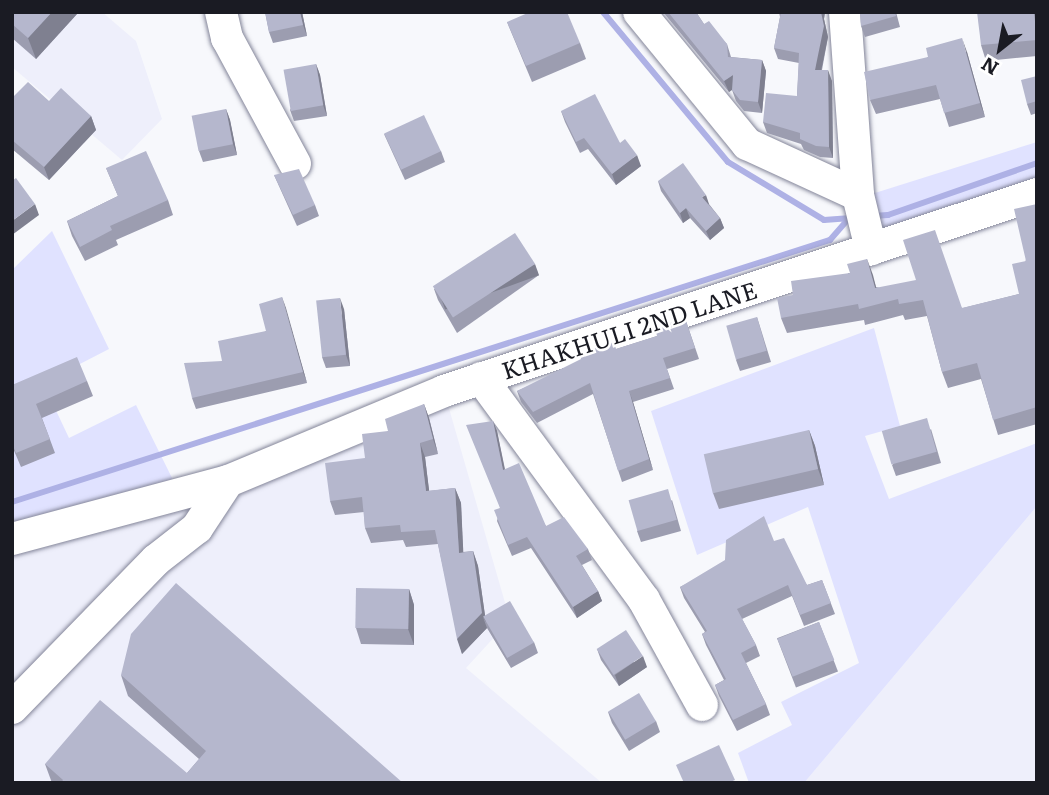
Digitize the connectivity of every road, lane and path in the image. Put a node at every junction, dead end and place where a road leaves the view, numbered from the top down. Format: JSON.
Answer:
{"nodes":[{"id":1,"x":221,"y":12,"type":"edge"},
{"id":2,"x":639,"y":12,"type":"edge"},
{"id":3,"x":845,"y":12,"type":"edge"},
{"id":4,"x":295,"y":164,"type":"dead end"},
{"id":5,"x":1037,"y":194,"type":"edge"},
{"id":6,"x":858,"y":197,"type":"junction"},
{"id":7,"x":871,"y":249,"type":"junction"},
{"id":8,"x":481,"y":378,"type":"junction"},
{"id":9,"x":228,"y":481,"type":"junction"},
{"id":10,"x":12,"y":539,"type":"edge"},
{"id":11,"x":702,"y":705,"type":"dead end"},
{"id":12,"x":12,"y":708,"type":"edge"}],
"edges":[{"from":1,"to":4,"type":"street"},
{"from":2,"to":6,"type":"street"},
{"from":3,"to":6,"type":"street"},
{"from":5,"to":7,"type":"street","name":"KHAKHULI 2ND LANE"},
{"from":6,"to":7,"type":"street"},
{"from":7,"to":8,"type":"street","name":"KHAKHULI 2ND LANE"},
{"from":8,"to":9,"type":"street","name":"KHAKHULI 2ND LANE"},
{"from":8,"to":11,"type":"street"},
{"from":9,"to":10,"type":"street","name":"KHAKHULI 2ND LANE"},
{"from":9,"to":12,"type":"street"}]}
